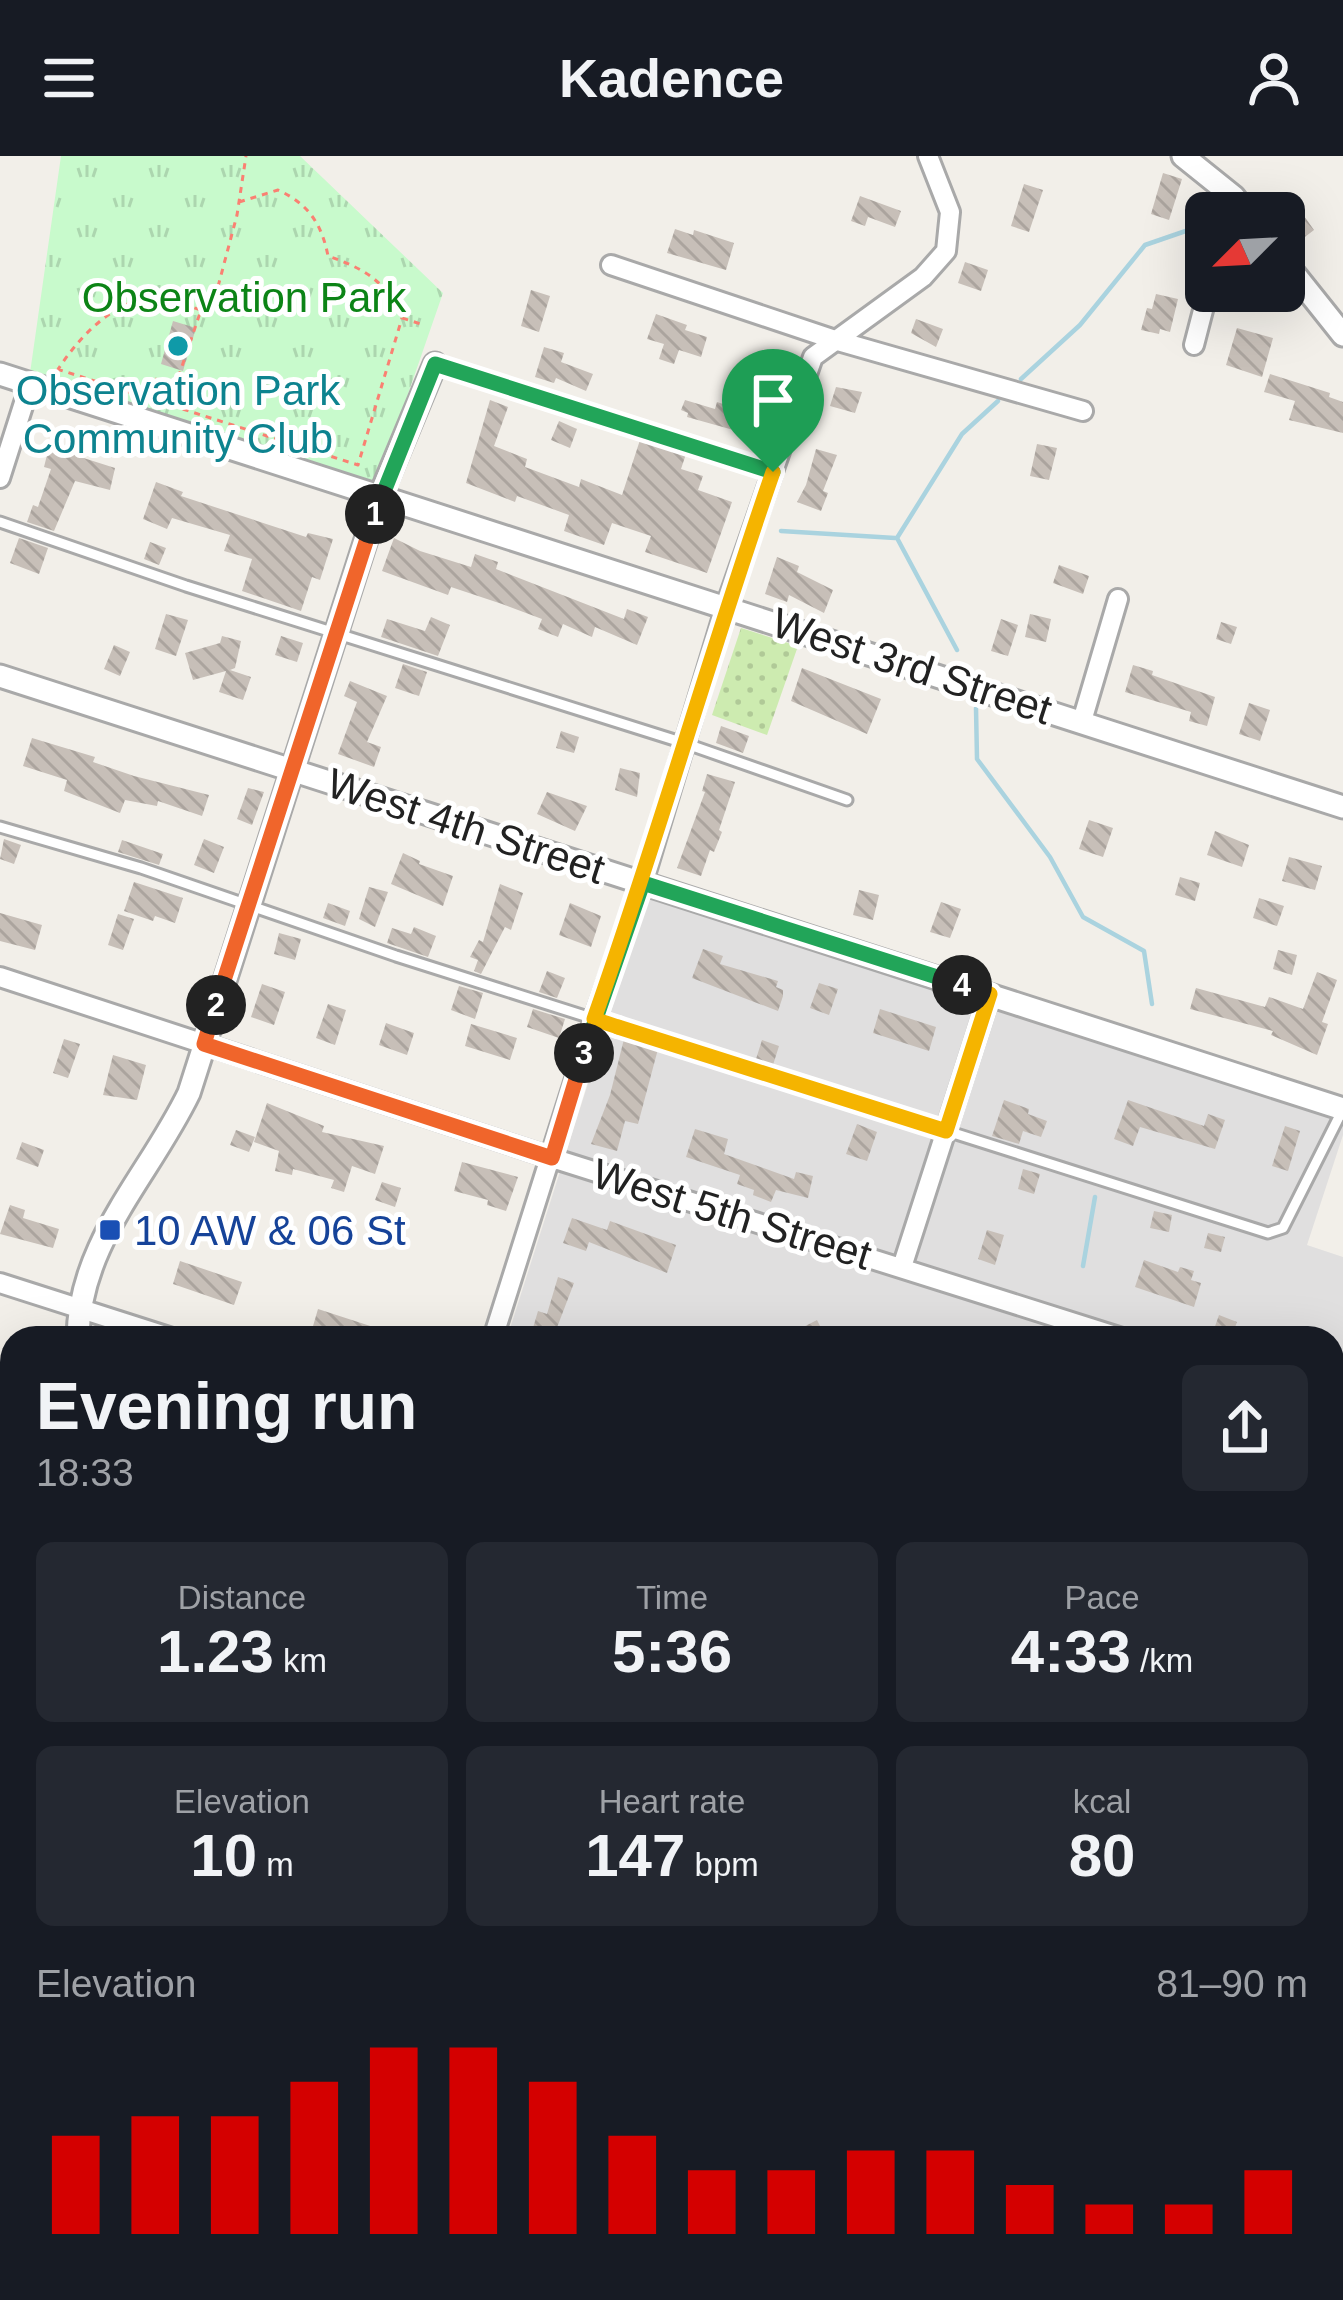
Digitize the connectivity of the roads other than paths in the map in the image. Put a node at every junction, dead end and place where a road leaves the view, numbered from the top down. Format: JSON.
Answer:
{"nodes":[{"id":1,"x":928,"y":156,"type":"edge"},
{"id":2,"x":1183,"y":156,"type":"edge"},
{"id":3,"x":1220,"y":192,"type":"edge"},
{"id":4,"x":611,"y":265,"type":"dead end"},
{"id":5,"x":1305,"y":287,"type":"edge"},
{"id":6,"x":1203,"y":312,"type":"edge"},
{"id":7,"x":1343,"y":335,"type":"edge"},
{"id":8,"x":838,"y":341,"type":"junction"},
{"id":9,"x":1194,"y":345,"type":"dead end"},
{"id":10,"x":435,"y":364,"type":"joint"},
{"id":11,"x":0,"y":374,"type":"edge"},
{"id":12,"x":30,"y":384,"type":"junction"},
{"id":13,"x":1083,"y":411,"type":"dead end"},
{"id":14,"x":773,"y":472,"type":"junction"},
{"id":15,"x":0,"y":478,"type":"edge"},
{"id":16,"x":380,"y":496,"type":"junction"},
{"id":17,"x":0,"y":522,"type":"edge"},
{"id":18,"x":1118,"y":599,"type":"dead end"},
{"id":19,"x":726,"y":606,"type":"junction"},
{"id":20,"x":337,"y":632,"type":"junction"},
{"id":21,"x":0,"y":676,"type":"edge"},
{"id":22,"x":1082,"y":721,"type":"junction"},
{"id":23,"x":684,"y":743,"type":"junction"},
{"id":24,"x":291,"y":770,"type":"junction"},
{"id":25,"x":847,"y":800,"type":"dead end"},
{"id":26,"x":1343,"y":807,"type":"edge"},
{"id":27,"x":0,"y":827,"type":"edge"},
{"id":28,"x":643,"y":883,"type":"junction"},
{"id":29,"x":247,"y":903,"type":"junction"},
{"id":30,"x":0,"y":977,"type":"edge"},
{"id":31,"x":990,"y":994,"type":"junction"},
{"id":32,"x":594,"y":1019,"type":"junction"},
{"id":33,"x":204,"y":1044,"type":"junction"},
{"id":34,"x":1343,"y":1109,"type":"edge"},
{"id":35,"x":946,"y":1131,"type":"junction"},
{"id":36,"x":552,"y":1158,"type":"junction"},
{"id":37,"x":902,"y":1267,"type":"junction"},
{"id":38,"x":0,"y":1283,"type":"edge"},
{"id":39,"x":79,"y":1308,"type":"junction"},
{"id":40,"x":78,"y":1326,"type":"edge"},
{"id":41,"x":135,"y":1326,"type":"edge"},
{"id":42,"x":497,"y":1326,"type":"edge"},
{"id":43,"x":1085,"y":1326,"type":"edge"}],
"edges":[{"from":1,"to":8,"type":"street"},
{"from":2,"to":3,"type":"street"},
{"from":4,"to":8,"type":"street"},
{"from":5,"to":7,"type":"street"},
{"from":6,"to":9,"type":"street"},
{"from":8,"to":13,"type":"street"},
{"from":8,"to":14,"type":"street"},
{"from":10,"to":14,"type":"lane"},
{"from":10,"to":16,"type":"street"},
{"from":11,"to":12,"type":"street","name":"West 3rd Street"},
{"from":12,"to":15,"type":"street"},
{"from":12,"to":16,"type":"street","name":"West 3rd Street"},
{"from":14,"to":19,"type":"street"},
{"from":16,"to":19,"type":"street","name":"West 3rd Street"},
{"from":16,"to":20,"type":"street"},
{"from":17,"to":20,"type":"lane"},
{"from":18,"to":22,"type":"street"},
{"from":19,"to":22,"type":"street","name":"West 3rd Street"},
{"from":19,"to":23,"type":"street"},
{"from":20,"to":23,"type":"lane"},
{"from":20,"to":24,"type":"street"},
{"from":21,"to":24,"type":"street","name":"West 4th Street"},
{"from":22,"to":26,"type":"street","name":"West 3rd Street"},
{"from":23,"to":25,"type":"lane"},
{"from":23,"to":28,"type":"street"},
{"from":24,"to":28,"type":"street","name":"West 4th Street"},
{"from":24,"to":29,"type":"street"},
{"from":27,"to":29,"type":"lane"},
{"from":28,"to":31,"type":"street","name":"West 4th Street"},
{"from":28,"to":32,"type":"street"},
{"from":29,"to":32,"type":"lane"},
{"from":29,"to":33,"type":"street"},
{"from":30,"to":33,"type":"street","name":"West 5th Street"},
{"from":31,"to":34,"type":"street","name":"West 4th Street"},
{"from":31,"to":35,"type":"street"},
{"from":32,"to":35,"type":"lane"},
{"from":32,"to":36,"type":"street"},
{"from":33,"to":36,"type":"street","name":"West 5th Street"},
{"from":33,"to":39,"type":"street"},
{"from":34,"to":35,"type":"lane"},
{"from":35,"to":37,"type":"street"},
{"from":36,"to":37,"type":"street","name":"West 5th Street"},
{"from":36,"to":42,"type":"street"},
{"from":37,"to":43,"type":"street","name":"West 5th Street"},
{"from":38,"to":39,"type":"street"},
{"from":39,"to":40,"type":"street"},
{"from":39,"to":41,"type":"street"}]}
